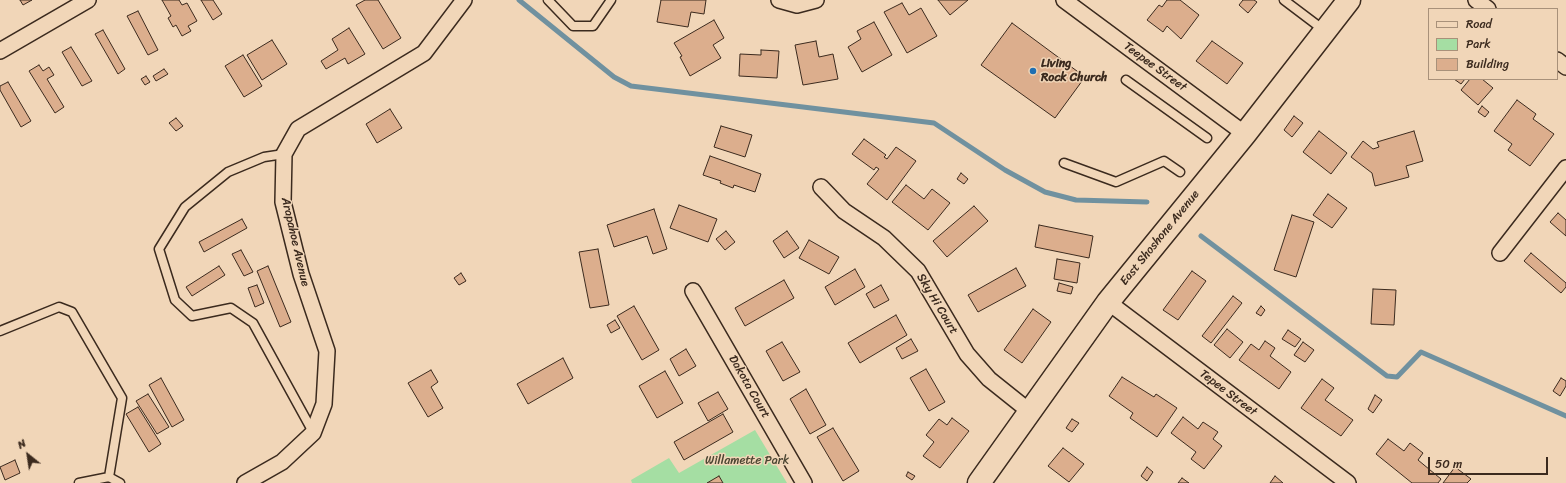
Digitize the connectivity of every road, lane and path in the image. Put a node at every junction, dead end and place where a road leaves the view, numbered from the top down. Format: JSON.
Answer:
{"nodes":[{"id":1,"x":88,"y":0,"type":"edge"},
{"id":2,"x":464,"y":0,"type":"edge"},
{"id":3,"x":548,"y":0,"type":"edge"},
{"id":4,"x":612,"y":0,"type":"edge"},
{"id":5,"x":779,"y":0,"type":"edge"},
{"id":6,"x":816,"y":0,"type":"edge"},
{"id":7,"x":1064,"y":0,"type":"edge"},
{"id":8,"x":1284,"y":0,"type":"edge"},
{"id":9,"x":1349,"y":0,"type":"edge"},
{"id":10,"x":1476,"y":0,"type":"edge"},
{"id":11,"x":1487,"y":8,"type":"edge"},
{"id":12,"x":1326,"y":31,"type":"junction"},
{"id":13,"x":0,"y":51,"type":"edge"},
{"id":14,"x":1558,"y":61,"type":"edge"},
{"id":15,"x":1566,"y":67,"type":"edge"},
{"id":16,"x":1126,"y":80,"type":"dead end"},
{"id":17,"x":1245,"y":134,"type":"junction"},
{"id":18,"x":1207,"y":138,"type":"dead end"},
{"id":19,"x":284,"y":154,"type":"junction"},
{"id":20,"x":1064,"y":163,"type":"dead end"},
{"id":21,"x":1566,"y":168,"type":"edge"},
{"id":22,"x":1180,"y":172,"type":"dead end"},
{"id":23,"x":821,"y":188,"type":"dead end"},
{"id":24,"x":1500,"y":253,"type":"dead end"},
{"id":25,"x":693,"y":291,"type":"dead end"},
{"id":26,"x":1108,"y":302,"type":"junction"},
{"id":27,"x":0,"y":331,"type":"edge"},
{"id":28,"x":1029,"y":411,"type":"junction"},
{"id":29,"x":313,"y":433,"type":"junction"},
{"id":30,"x":109,"y":477,"type":"junction"},
{"id":31,"x":79,"y":483,"type":"edge"},
{"id":32,"x":120,"y":483,"type":"edge"},
{"id":33,"x":246,"y":483,"type":"edge"},
{"id":34,"x":804,"y":483,"type":"edge"},
{"id":35,"x":978,"y":483,"type":"edge"},
{"id":36,"x":1348,"y":483,"type":"edge"}],
"edges":[{"from":1,"to":13,"type":"street"},
{"from":2,"to":19,"type":"street","name":"Arapahoe Avenue"},
{"from":3,"to":4,"type":"lane"},
{"from":5,"to":6,"type":"street"},
{"from":7,"to":17,"type":"street","name":"Teepee Street"},
{"from":8,"to":12,"type":"lane"},
{"from":9,"to":12,"type":"street","name":"East Shoshone Avenue"},
{"from":10,"to":11,"type":"street"},
{"from":12,"to":17,"type":"street","name":"East Shoshone Avenue"},
{"from":14,"to":15,"type":"street"},
{"from":16,"to":18,"type":"lane"},
{"from":17,"to":26,"type":"street","name":"East Shoshone Avenue"},
{"from":19,"to":29,"type":"street","name":"Arapahoe Avenue"},
{"from":19,"to":29,"type":"lane"},
{"from":20,"to":22,"type":"lane"},
{"from":21,"to":24,"type":"street"},
{"from":23,"to":28,"type":"street","name":"Sky Hi Court"},
{"from":25,"to":34,"type":"street","name":"Dakota Court"},
{"from":26,"to":28,"type":"street","name":"East Shoshone Avenue"},
{"from":26,"to":36,"type":"street","name":"Tepee Street"},
{"from":27,"to":30,"type":"lane"},
{"from":28,"to":35,"type":"street","name":"East Shoshone Avenue"},
{"from":29,"to":33,"type":"street","name":"Arapahoe Avenue"},
{"from":30,"to":31,"type":"lane"},
{"from":30,"to":32,"type":"lane"}]}
